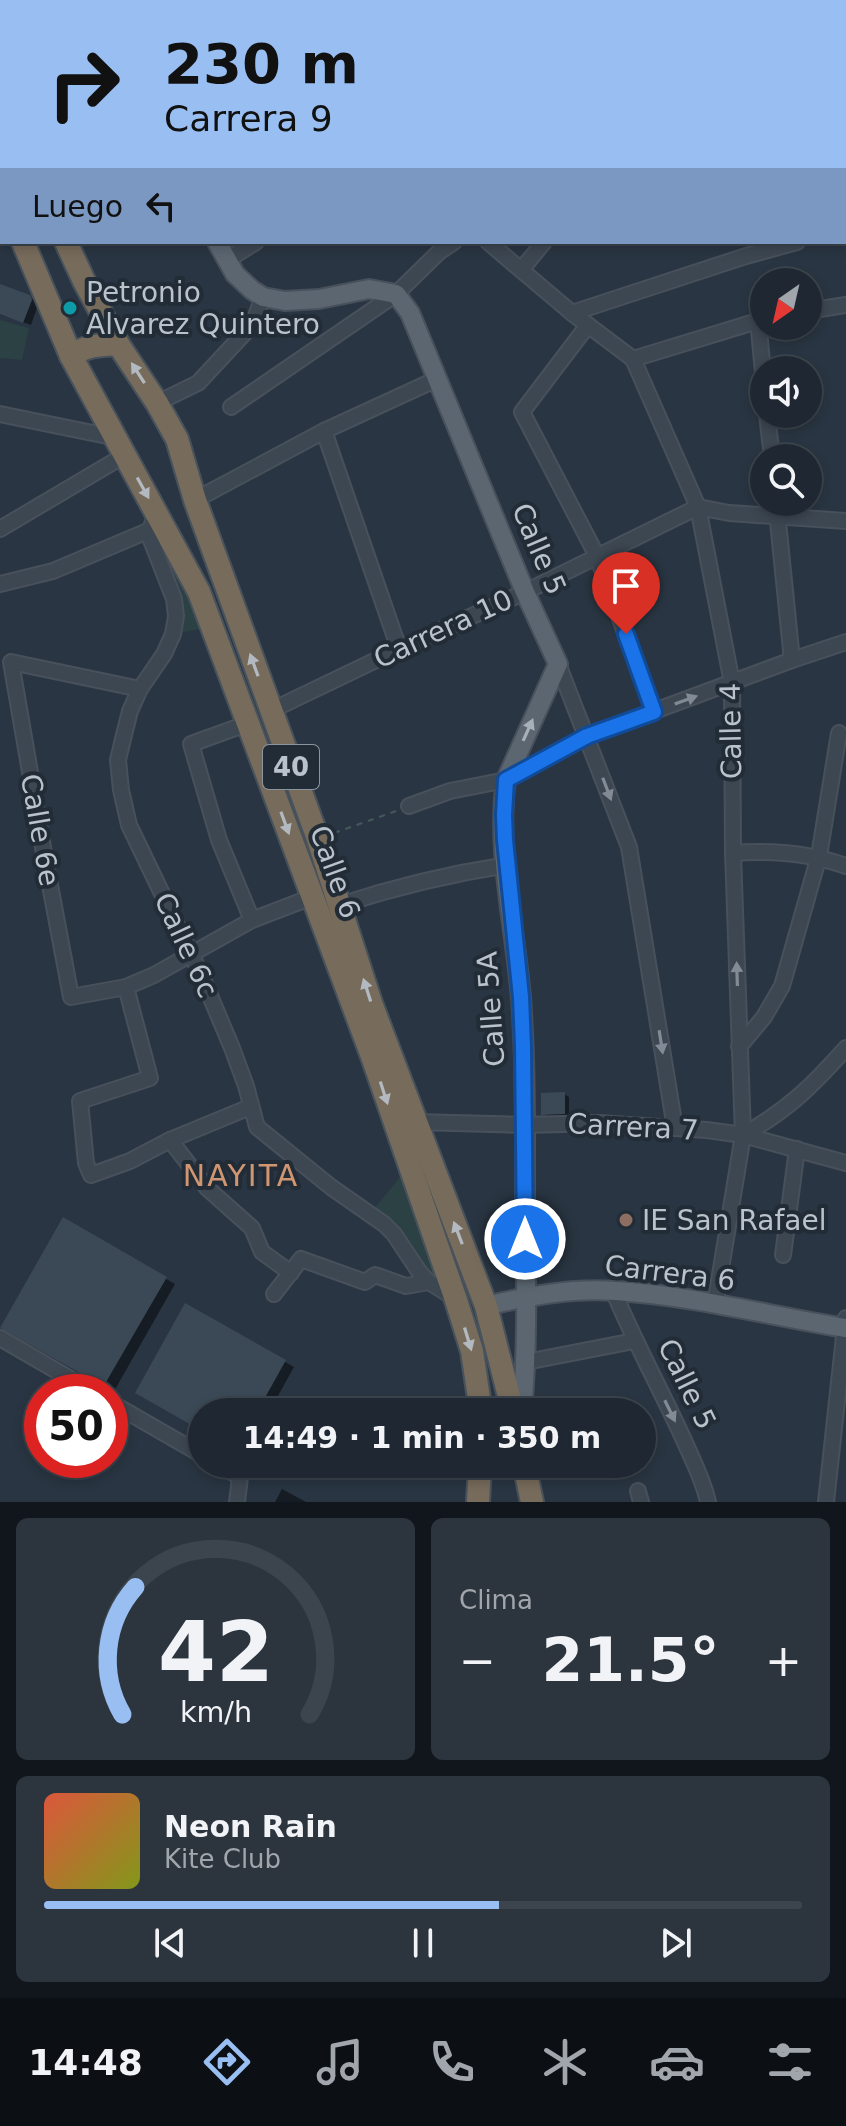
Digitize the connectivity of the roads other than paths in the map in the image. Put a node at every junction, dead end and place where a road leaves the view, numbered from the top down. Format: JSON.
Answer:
{"nodes":[{"id":1,"x":24,"y":244,"type":"edge"},
{"id":2,"x":67,"y":244,"type":"edge"},
{"id":3,"x":218,"y":244,"type":"edge"},
{"id":4,"x":253,"y":244,"type":"edge"},
{"id":5,"x":451,"y":244,"type":"edge"},
{"id":6,"x":490,"y":244,"type":"edge"},
{"id":7,"x":542,"y":244,"type":"edge"},
{"id":8,"x":782,"y":244,"type":"edge"},
{"id":9,"x":745,"y":249,"type":"edge"},
{"id":10,"x":227,"y":260,"type":"junction"},
{"id":11,"x":521,"y":270,"type":"junction"},
{"id":12,"x":396,"y":294,"type":"junction"},
{"id":13,"x":263,"y":297,"type":"junction"},
{"id":14,"x":846,"y":305,"type":"edge"},
{"id":15,"x":822,"y":309,"type":"edge"},
{"id":16,"x":572,"y":313,"type":"junction"},
{"id":17,"x":750,"y":322,"type":"edge"},
{"id":18,"x":588,"y":325,"type":"junction"},
{"id":19,"x":118,"y":344,"type":"junction"},
{"id":20,"x":71,"y":356,"type":"junction"},
{"id":21,"x":633,"y":359,"type":"junction"},
{"id":22,"x":437,"y":379,"type":"junction"},
{"id":23,"x":157,"y":403,"type":"junction"},
{"id":24,"x":231,"y":407,"type":"dead end"},
{"id":25,"x":0,"y":414,"type":"edge"},
{"id":26,"x":324,"y":431,"type":"junction"},
{"id":27,"x":121,"y":447,"type":"junction"},
{"id":28,"x":195,"y":500,"type":"junction"},
{"id":29,"x":698,"y":507,"type":"junction"},
{"id":30,"x":750,"y":511,"type":"edge"},
{"id":31,"x":778,"y":516,"type":"edge"},
{"id":32,"x":817,"y":516,"type":"edge"},
{"id":33,"x":846,"y":521,"type":"edge"},
{"id":34,"x":155,"y":524,"type":"junction"},
{"id":35,"x":0,"y":529,"type":"edge"},
{"id":36,"x":597,"y":556,"type":"junction"},
{"id":37,"x":0,"y":584,"type":"edge"},
{"id":38,"x":525,"y":592,"type":"junction"},
{"id":39,"x":846,"y":642,"type":"edge"},
{"id":40,"x":399,"y":649,"type":"junction"},
{"id":41,"x":792,"y":660,"type":"junction"},
{"id":42,"x":558,"y":664,"type":"junction"},
{"id":43,"x":732,"y":683,"type":"junction"},
{"id":44,"x":140,"y":689,"type":"junction"},
{"id":45,"x":270,"y":711,"type":"junction"},
{"id":46,"x":654,"y":712,"type":"junction"},
{"id":47,"x":249,"y":723,"type":"junction"},
{"id":48,"x":839,"y":733,"type":"dead end"},
{"id":49,"x":587,"y":736,"type":"junction"},
{"id":50,"x":506,"y":780,"type":"junction"},
{"id":51,"x":409,"y":806,"type":"road end"},
{"id":52,"x":733,"y":853,"type":"junction"},
{"id":53,"x":819,"y":856,"type":"junction"},
{"id":54,"x":507,"y":865,"type":"junction"},
{"id":55,"x":846,"y":866,"type":"edge"},
{"id":56,"x":312,"y":897,"type":"junction"},
{"id":57,"x":340,"y":905,"type":"junction"},
{"id":58,"x":252,"y":920,"type":"junction"},
{"id":59,"x":191,"y":953,"type":"junction"},
{"id":60,"x":126,"y":987,"type":"junction"},
{"id":61,"x":739,"y":1047,"type":"junction"},
{"id":62,"x":846,"y":1048,"type":"edge"},
{"id":63,"x":250,"y":1107,"type":"junction"},
{"id":64,"x":416,"y":1122,"type":"junction"},
{"id":65,"x":525,"y":1125,"type":"junction"},
{"id":66,"x":675,"y":1128,"type":"junction"},
{"id":67,"x":743,"y":1135,"type":"junction"},
{"id":68,"x":170,"y":1140,"type":"junction"},
{"id":69,"x":797,"y":1149,"type":"junction"},
{"id":70,"x":846,"y":1163,"type":"edge"},
{"id":71,"x":783,"y":1255,"type":"dead end"},
{"id":72,"x":291,"y":1273,"type":"junction"},
{"id":73,"x":429,"y":1282,"type":"junction"},
{"id":74,"x":613,"y":1290,"type":"junction"},
{"id":75,"x":274,"y":1294,"type":"dead end"},
{"id":76,"x":526,"y":1297,"type":"junction"},
{"id":77,"x":456,"y":1300,"type":"junction"},
{"id":78,"x":715,"y":1305,"type":"junction"},
{"id":79,"x":486,"y":1306,"type":"junction"},
{"id":80,"x":846,"y":1318,"type":"edge"},
{"id":81,"x":846,"y":1328,"type":"edge"},
{"id":82,"x":0,"y":1338,"type":"edge"},
{"id":83,"x":634,"y":1341,"type":"junction"},
{"id":84,"x":526,"y":1362,"type":"junction"},
{"id":85,"x":62,"y":1374,"type":"edge"},
{"id":86,"x":479,"y":1398,"type":"edge"},
{"id":87,"x":509,"y":1398,"type":"edge"},
{"id":88,"x":523,"y":1398,"type":"edge"},
{"id":89,"x":128,"y":1412,"type":"edge"},
{"id":90,"x":188,"y":1447,"type":"edge"},
{"id":91,"x":240,"y":1478,"type":"edge"},
{"id":92,"x":480,"y":1478,"type":"edge"},
{"id":93,"x":526,"y":1478,"type":"edge"},
{"id":94,"x":479,"y":1498,"type":"edge"},
{"id":95,"x":529,"y":1498,"type":"edge"},
{"id":96,"x":237,"y":1502,"type":"edge"},
{"id":97,"x":708,"y":1502,"type":"edge"},
{"id":98,"x":826,"y":1502,"type":"edge"}],
"edges":[{"from":1,"to":20,"type":"highway","name":"Calle 6","number":"40"},
{"from":2,"to":19,"type":"highway","name":"Calle 6","number":"40"},
{"from":3,"to":10,"type":"main road"},
{"from":4,"to":10,"type":"street"},
{"from":5,"to":12,"type":"street"},
{"from":6,"to":11,"type":"street","name":"Calle 4"},
{"from":7,"to":11,"type":"street"},
{"from":8,"to":9,"type":"street"},
{"from":9,"to":16,"type":"street"},
{"from":10,"to":13,"type":"main road"},
{"from":11,"to":16,"type":"street","name":"Calle 4"},
{"from":12,"to":13,"type":"main road"},
{"from":12,"to":22,"type":"main road","name":"Calle 5"},
{"from":12,"to":24,"type":"street"},
{"from":13,"to":23,"type":"street"},
{"from":14,"to":15,"type":"street"},
{"from":16,"to":18,"type":"street","name":"Calle 4"},
{"from":17,"to":21,"type":"street"},
{"from":18,"to":21,"type":"street","name":"Calle 4"},
{"from":18,"to":36,"type":"street"},
{"from":19,"to":20,"type":"highway"},
{"from":23,"to":19,"type":"highway","name":"Calle 6","number":"40","one_way":true},
{"from":20,"to":27,"type":"highway","name":"Calle 6","number":"40"},
{"from":21,"to":29,"type":"street","name":"Calle 4"},
{"from":22,"to":26,"type":"street"},
{"from":22,"to":38,"type":"main road","name":"Calle 5"},
{"from":23,"to":28,"type":"highway","name":"Calle 6","number":"40"},
{"from":25,"to":27,"type":"street"},
{"from":26,"to":28,"type":"street"},
{"from":26,"to":40,"type":"street"},
{"from":27,"to":34,"type":"highway","name":"Calle 6","number":"40","one_way":true},
{"from":27,"to":35,"type":"street"},
{"from":28,"to":34,"type":"highway"},
{"from":45,"to":28,"type":"highway","name":"Calle 6","number":"40","one_way":true},
{"from":29,"to":30,"type":"street"},
{"from":29,"to":36,"type":"street","name":"Carrera 10"},
{"from":29,"to":43,"type":"street","name":"Calle 4"},
{"from":31,"to":41,"type":"street"},
{"from":32,"to":33,"type":"street"},
{"from":34,"to":37,"type":"street"},
{"from":34,"to":44,"type":"street","name":"Calle 6c"},
{"from":34,"to":47,"type":"highway","name":"Calle 6","number":"40"},
{"from":36,"to":38,"type":"street","name":"Carrera 10"},
{"from":36,"to":46,"type":"street"},
{"from":38,"to":40,"type":"street","name":"Carrera 10"},
{"from":38,"to":42,"type":"main road","name":"Calle 5"},
{"from":39,"to":41,"type":"street"},
{"from":40,"to":45,"type":"street","name":"Carrera 10"},
{"from":41,"to":43,"type":"street"},
{"from":42,"to":49,"type":"street","name":"Calle 5"},
{"from":50,"to":42,"type":"main road","name":"Calle 5A","one_way":true},
{"from":46,"to":43,"type":"street","one_way":true},
{"from":43,"to":52,"type":"street","name":"Calle 4"},
{"from":44,"to":59,"type":"street","name":"Calle 6c"},
{"from":44,"to":60,"type":"street","name":"Calle 6e"},
{"from":45,"to":57,"type":"highway","name":"Calle 6","number":"40"},
{"from":46,"to":49,"type":"street"},
{"from":47,"to":56,"type":"highway","name":"Calle 6","number":"40","one_way":true},
{"from":47,"to":58,"type":"street"},
{"from":48,"to":53,"type":"street"},
{"from":49,"to":50,"type":"street"},
{"from":49,"to":66,"type":"street","name":"Calle 5","one_way":true},
{"from":50,"to":51,"type":"street"},
{"from":50,"to":54,"type":"main road","name":"Calle 5A"},
{"from":52,"to":53,"type":"street"},
{"from":61,"to":52,"type":"street","name":"Calle 4","one_way":true},
{"from":53,"to":55,"type":"street"},
{"from":53,"to":61,"type":"street"},
{"from":54,"to":57,"type":"street"},
{"from":54,"to":65,"type":"main road","name":"Calle 5A"},
{"from":56,"to":58,"type":"street"},
{"from":56,"to":77,"type":"highway","name":"Calle 6","number":"40","one_way":true},
{"from":64,"to":57,"type":"highway","name":"Calle 6","number":"40","one_way":true},
{"from":58,"to":59,"type":"street"},
{"from":59,"to":60,"type":"street"},
{"from":59,"to":63,"type":"street","name":"Calle 6c"},
{"from":60,"to":68,"type":"street"},
{"from":61,"to":67,"type":"street","name":"Calle 4"},
{"from":62,"to":67,"type":"street"},
{"from":63,"to":68,"type":"street"},
{"from":63,"to":73,"type":"street","name":"Calle 6c"},
{"from":64,"to":65,"type":"street","name":"Carrera 7"},
{"from":79,"to":64,"type":"highway","name":"Calle 6","number":"40","one_way":true},
{"from":65,"to":66,"type":"street","name":"Carrera 7"},
{"from":65,"to":76,"type":"main road","name":"Calle 5A"},
{"from":66,"to":67,"type":"street","name":"Carrera 7"},
{"from":67,"to":69,"type":"street","name":"Carrera 7"},
{"from":67,"to":78,"type":"street","name":"Calle 4"},
{"from":68,"to":72,"type":"street"},
{"from":69,"to":70,"type":"street","name":"Carrera 7"},
{"from":69,"to":71,"type":"street"},
{"from":72,"to":73,"type":"street"},
{"from":72,"to":75,"type":"street"},
{"from":73,"to":77,"type":"street","name":"Calle 6c"},
{"from":74,"to":76,"type":"main road","name":"Carrera 6"},
{"from":74,"to":78,"type":"main road","name":"Carrera 6"},
{"from":74,"to":83,"type":"street","name":"Calle 5"},
{"from":76,"to":79,"type":"main road","name":"Carrera 6"},
{"from":76,"to":84,"type":"main road","name":"Calle 5A"},
{"from":77,"to":86,"type":"highway","name":"Calle 6","number":"40","one_way":true},
{"from":78,"to":81,"type":"main road","name":"Carrera 6"},
{"from":79,"to":87,"type":"highway","name":"Calle 6","number":"40"},
{"from":80,"to":81,"type":"street"},
{"from":81,"to":98,"type":"street"},
{"from":82,"to":85,"type":"street"},
{"from":83,"to":84,"type":"street"},
{"from":83,"to":97,"type":"street","name":"Calle 5","one_way":true},
{"from":84,"to":88,"type":"main road"},
{"from":89,"to":90,"type":"street"},
{"from":91,"to":96,"type":"street"},
{"from":92,"to":94,"type":"highway"},
{"from":93,"to":95,"type":"highway"}]}
